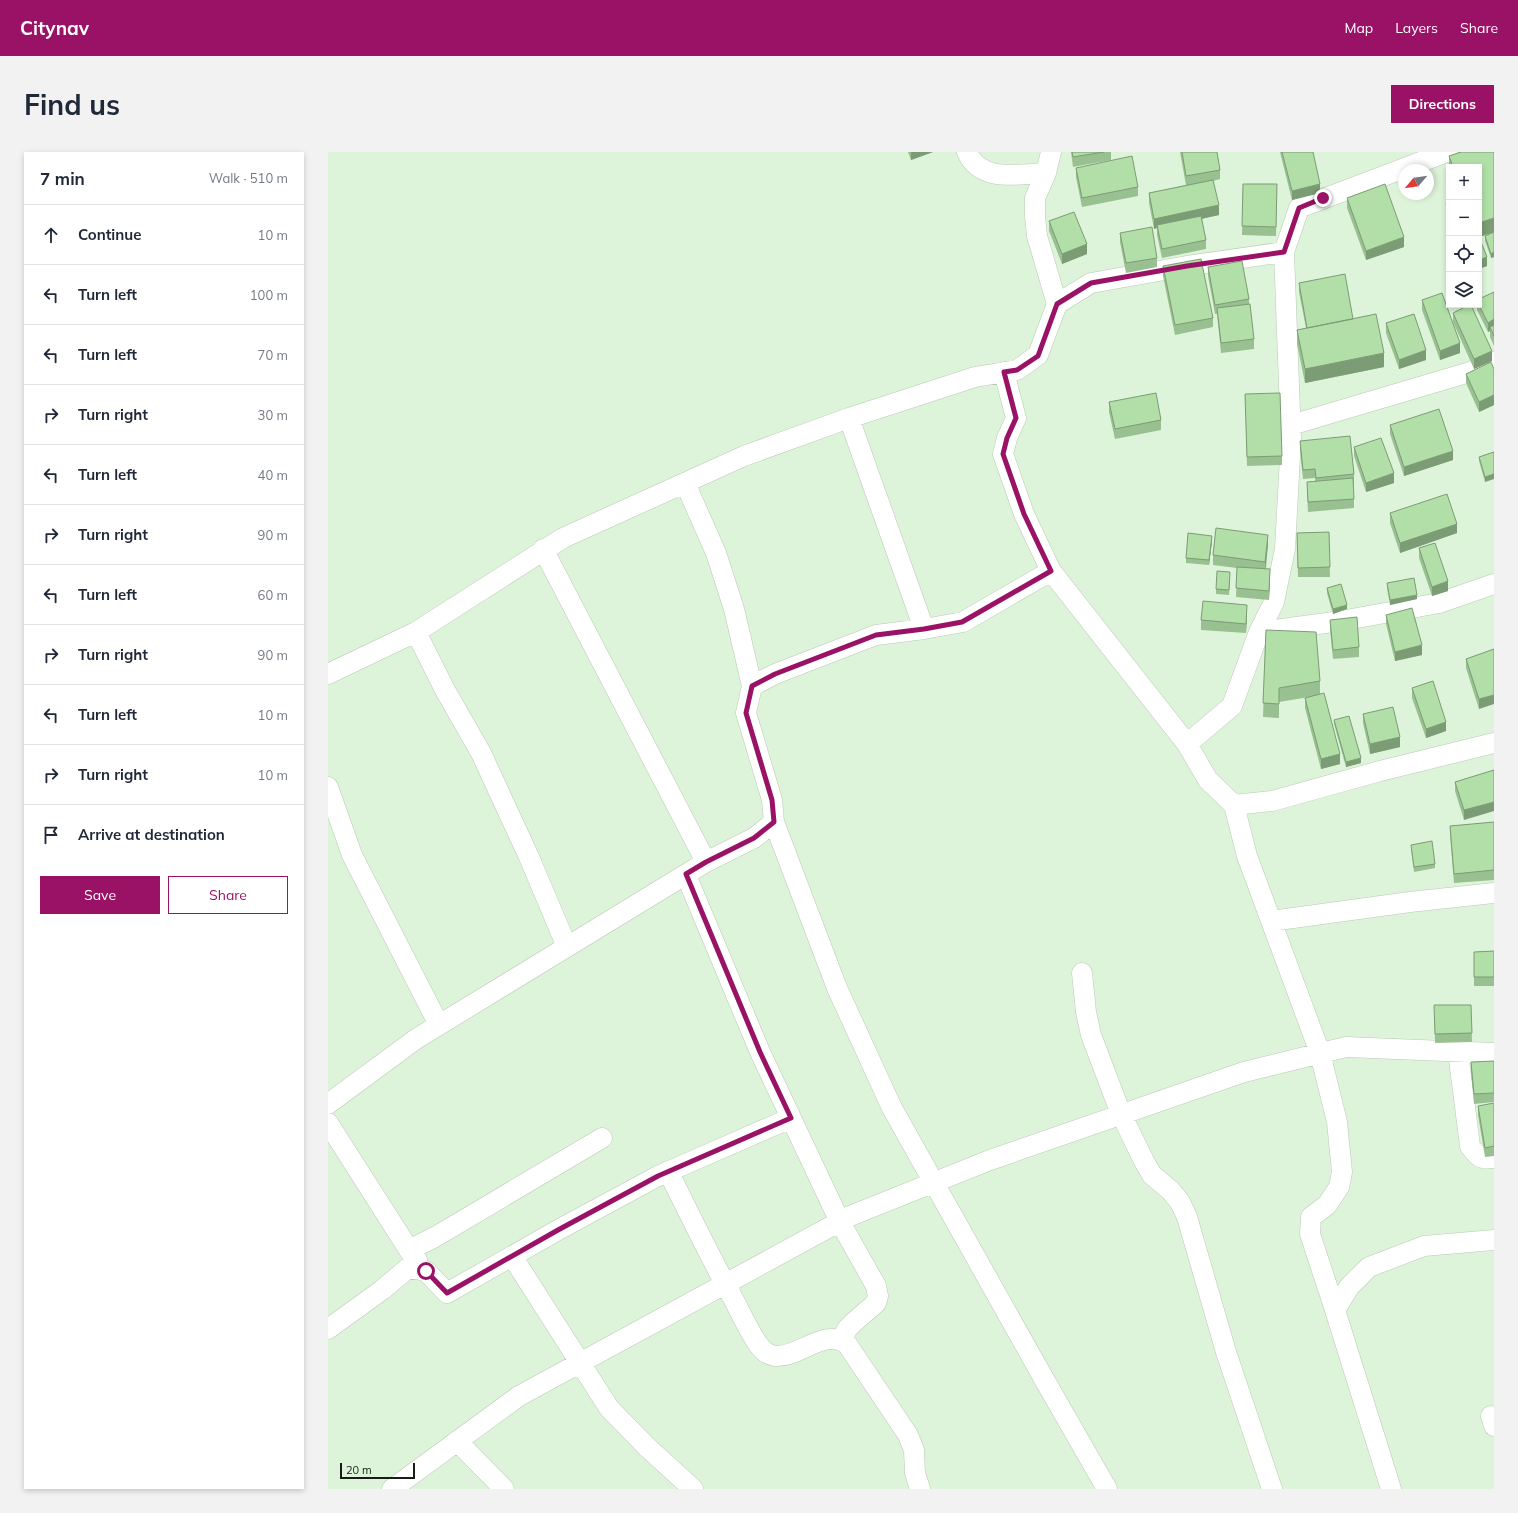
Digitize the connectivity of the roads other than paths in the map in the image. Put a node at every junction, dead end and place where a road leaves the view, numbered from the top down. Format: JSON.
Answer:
{"nodes":[{"id":1,"x":967,"y":152,"type":"edge"},
{"id":2,"x":1051,"y":152,"type":"edge"},
{"id":3,"x":1447,"y":152,"type":"edge"},
{"id":4,"x":1046,"y":173,"type":"junction"},
{"id":5,"x":1284,"y":252,"type":"junction"},
{"id":6,"x":1057,"y":304,"type":"junction"},
{"id":7,"x":1494,"y":362,"type":"edge"},
{"id":8,"x":1004,"y":372,"type":"junction"},
{"id":9,"x":849,"y":418,"type":"junction"},
{"id":10,"x":1291,"y":425,"type":"junction"},
{"id":11,"x":685,"y":483,"type":"junction"},
{"id":12,"x":543,"y":549,"type":"junction"},
{"id":13,"x":1051,"y":571,"type":"junction"},
{"id":14,"x":1494,"y":584,"type":"edge"},
{"id":15,"x":924,"y":629,"type":"junction"},
{"id":16,"x":416,"y":632,"type":"junction"},
{"id":17,"x":1259,"y":632,"type":"junction"},
{"id":18,"x":328,"y":674,"type":"edge"},
{"id":19,"x":752,"y":686,"type":"junction"},
{"id":20,"x":1494,"y":743,"type":"edge"},
{"id":21,"x":1187,"y":744,"type":"junction"},
{"id":22,"x":328,"y":787,"type":"edge"},
{"id":23,"x":1234,"y":805,"type":"junction"},
{"id":24,"x":774,"y":822,"type":"junction"},
{"id":25,"x":706,"y":862,"type":"junction"},
{"id":26,"x":686,"y":874,"type":"junction"},
{"id":27,"x":1494,"y":893,"type":"edge"},
{"id":28,"x":1271,"y":921,"type":"junction"},
{"id":29,"x":567,"y":947,"type":"junction"},
{"id":30,"x":1082,"y":973,"type":"dead end"},
{"id":31,"x":439,"y":1025,"type":"junction"},
{"id":32,"x":1458,"y":1052,"type":"junction"},
{"id":33,"x":1320,"y":1053,"type":"junction"},
{"id":34,"x":1494,"y":1053,"type":"edge"},
{"id":35,"x":328,"y":1104,"type":"edge"},
{"id":36,"x":1121,"y":1114,"type":"junction"},
{"id":37,"x":791,"y":1118,"type":"junction"},
{"id":38,"x":328,"y":1123,"type":"edge"},
{"id":39,"x":602,"y":1138,"type":"dead end"},
{"id":40,"x":1494,"y":1158,"type":"edge"},
{"id":41,"x":668,"y":1172,"type":"junction"},
{"id":42,"x":934,"y":1183,"type":"junction"},
{"id":43,"x":840,"y":1222,"type":"junction"},
{"id":44,"x":1494,"y":1240,"type":"edge"},
{"id":45,"x":409,"y":1250,"type":"junction"},
{"id":46,"x":512,"y":1256,"type":"junction"},
{"id":47,"x":426,"y":1271,"type":"junction"},
{"id":48,"x":725,"y":1285,"type":"junction"},
{"id":49,"x":1335,"y":1310,"type":"junction"},
{"id":50,"x":328,"y":1329,"type":"edge"},
{"id":51,"x":842,"y":1340,"type":"junction"},
{"id":52,"x":581,"y":1363,"type":"junction"},
{"id":53,"x":457,"y":1441,"type":"junction"},
{"id":54,"x":392,"y":1489,"type":"edge"},
{"id":55,"x":504,"y":1489,"type":"edge"},
{"id":56,"x":693,"y":1489,"type":"edge"},
{"id":57,"x":920,"y":1489,"type":"edge"},
{"id":58,"x":1107,"y":1489,"type":"edge"},
{"id":59,"x":1272,"y":1489,"type":"edge"},
{"id":60,"x":1391,"y":1489,"type":"edge"}],
"edges":[{"from":1,"to":4,"type":"street"},
{"from":2,"to":4,"type":"street"},
{"from":3,"to":5,"type":"street"},
{"from":4,"to":6,"type":"street"},
{"from":5,"to":6,"type":"street"},
{"from":5,"to":10,"type":"street"},
{"from":6,"to":8,"type":"street"},
{"from":7,"to":10,"type":"street"},
{"from":8,"to":9,"type":"street"},
{"from":8,"to":13,"type":"street"},
{"from":9,"to":11,"type":"street"},
{"from":9,"to":15,"type":"street"},
{"from":10,"to":17,"type":"street"},
{"from":11,"to":12,"type":"street"},
{"from":11,"to":19,"type":"street"},
{"from":12,"to":16,"type":"street"},
{"from":12,"to":25,"type":"street"},
{"from":13,"to":15,"type":"street"},
{"from":13,"to":21,"type":"street"},
{"from":14,"to":17,"type":"street"},
{"from":15,"to":19,"type":"street"},
{"from":16,"to":18,"type":"street"},
{"from":16,"to":29,"type":"street"},
{"from":17,"to":21,"type":"street"},
{"from":19,"to":24,"type":"street"},
{"from":20,"to":23,"type":"street"},
{"from":21,"to":23,"type":"street"},
{"from":22,"to":31,"type":"street"},
{"from":23,"to":28,"type":"street"},
{"from":24,"to":25,"type":"street"},
{"from":24,"to":42,"type":"street"},
{"from":25,"to":26,"type":"street"},
{"from":26,"to":29,"type":"street"},
{"from":26,"to":37,"type":"street"},
{"from":27,"to":28,"type":"street"},
{"from":28,"to":33,"type":"street"},
{"from":29,"to":31,"type":"street"},
{"from":30,"to":36,"type":"street"},
{"from":31,"to":35,"type":"street"},
{"from":32,"to":33,"type":"street"},
{"from":32,"to":34,"type":"street"},
{"from":32,"to":40,"type":"street"},
{"from":33,"to":36,"type":"street"},
{"from":33,"to":49,"type":"street"},
{"from":36,"to":42,"type":"street"},
{"from":36,"to":59,"type":"street"},
{"from":37,"to":41,"type":"street"},
{"from":37,"to":43,"type":"street"},
{"from":38,"to":45,"type":"street"},
{"from":39,"to":45,"type":"street"},
{"from":41,"to":46,"type":"street"},
{"from":41,"to":48,"type":"street"},
{"from":42,"to":43,"type":"street"},
{"from":42,"to":58,"type":"street"},
{"from":43,"to":48,"type":"street"},
{"from":43,"to":51,"type":"street"},
{"from":44,"to":49,"type":"street"},
{"from":45,"to":47,"type":"street"},
{"from":46,"to":47,"type":"street"},
{"from":46,"to":52,"type":"street"},
{"from":47,"to":50,"type":"street"},
{"from":48,"to":51,"type":"street"},
{"from":48,"to":52,"type":"street"},
{"from":49,"to":60,"type":"street"},
{"from":51,"to":57,"type":"street"},
{"from":52,"to":53,"type":"street"},
{"from":52,"to":56,"type":"street"},
{"from":53,"to":54,"type":"street"},
{"from":53,"to":55,"type":"street"}]}
